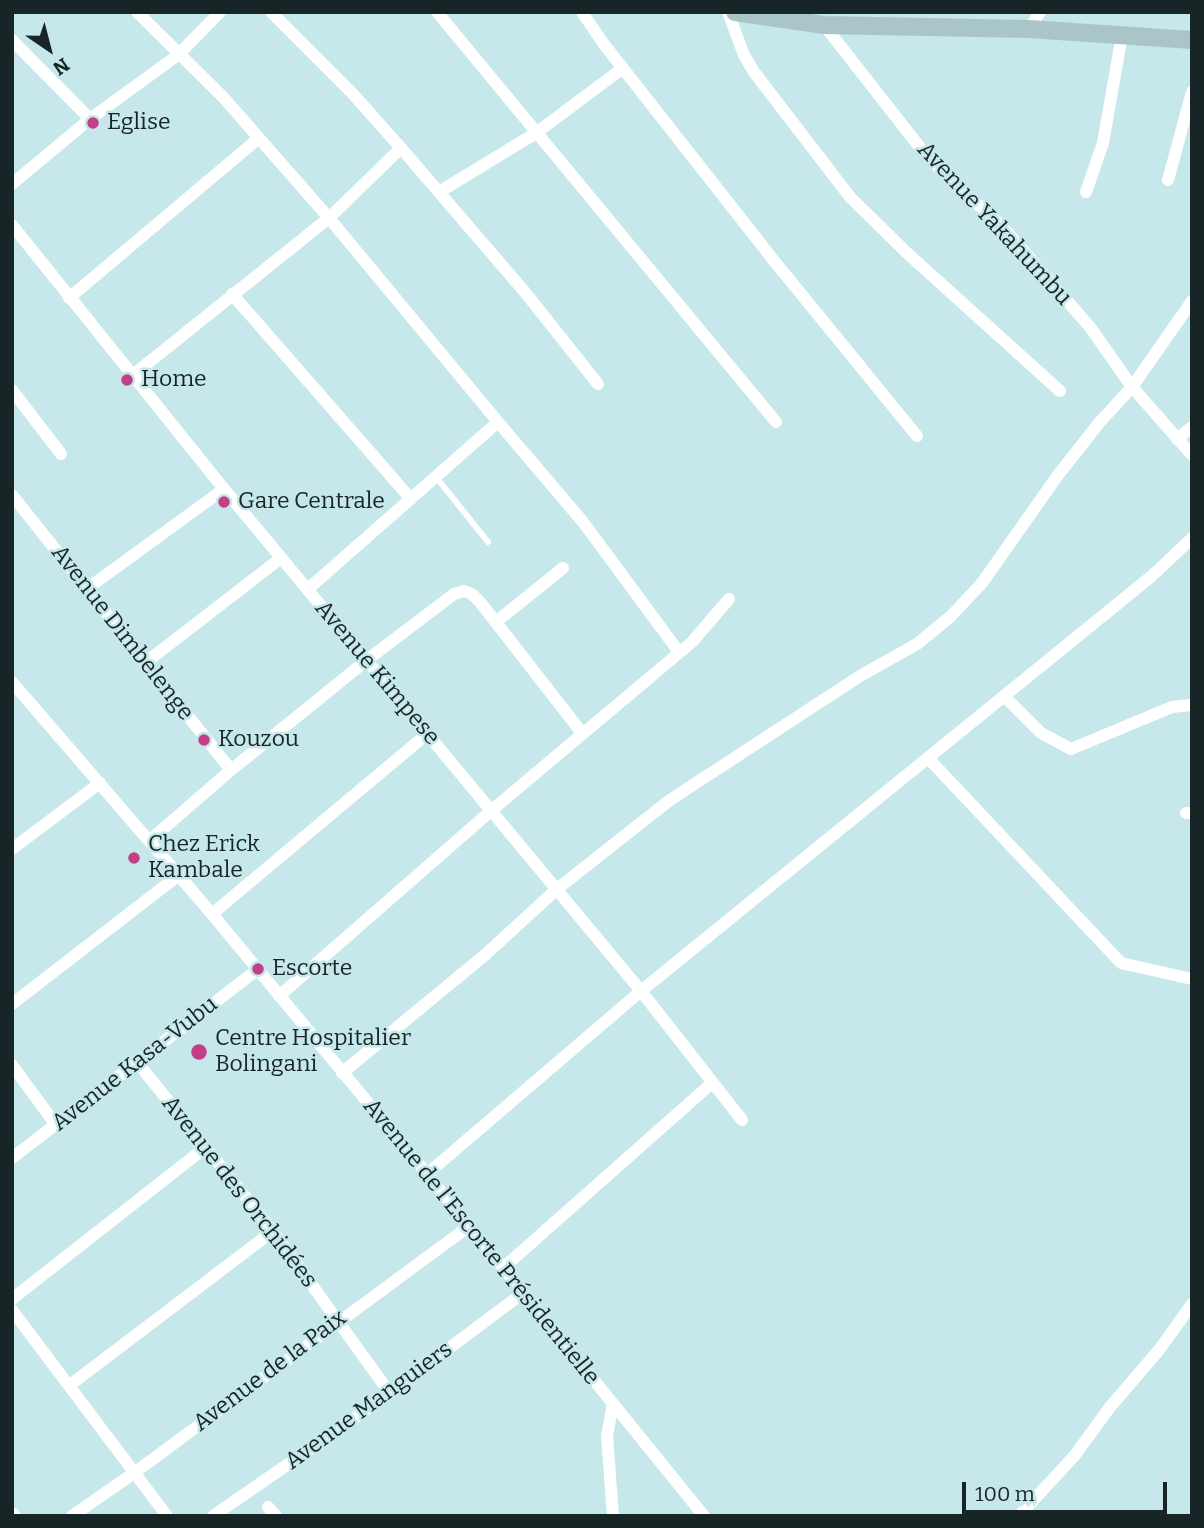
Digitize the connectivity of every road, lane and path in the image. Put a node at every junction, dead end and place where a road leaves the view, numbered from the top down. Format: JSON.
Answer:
{"nodes":[{"id":1,"x":137,"y":12,"type":"edge"},
{"id":2,"x":220,"y":12,"type":"edge"},
{"id":3,"x":271,"y":12,"type":"edge"},
{"id":4,"x":437,"y":12,"type":"edge"},
{"id":5,"x":582,"y":12,"type":"edge"},
{"id":6,"x":728,"y":12,"type":"edge"},
{"id":7,"x":735,"y":12,"type":"edge"},
{"id":8,"x":1040,"y":12,"type":"edge"},
{"id":9,"x":883,"y":19,"type":"edge"},
{"id":10,"x":824,"y":25,"type":"junction"},
{"id":11,"x":1029,"y":29,"type":"junction"},
{"id":12,"x":1122,"y":35,"type":"junction"},
{"id":13,"x":1191,"y":36,"type":"edge"},
{"id":14,"x":12,"y":40,"type":"edge"},
{"id":15,"x":178,"y":55,"type":"junction"},
{"id":16,"x":623,"y":68,"type":"junction"},
{"id":17,"x":1192,"y":92,"type":"edge"},
{"id":18,"x":90,"y":119,"type":"junction"},
{"id":19,"x":536,"y":133,"type":"junction"},
{"id":20,"x":259,"y":138,"type":"junction"},
{"id":21,"x":401,"y":148,"type":"junction"},
{"id":22,"x":1168,"y":180,"type":"dead end"},
{"id":23,"x":12,"y":184,"type":"edge"},
{"id":24,"x":439,"y":192,"type":"junction"},
{"id":25,"x":1086,"y":192,"type":"dead end"},
{"id":26,"x":329,"y":218,"type":"junction"},
{"id":27,"x":12,"y":225,"type":"edge"},
{"id":28,"x":232,"y":294,"type":"junction"},
{"id":29,"x":68,"y":298,"type":"junction"},
{"id":30,"x":1192,"y":302,"type":"edge"},
{"id":31,"x":133,"y":375,"type":"junction"},
{"id":32,"x":598,"y":384,"type":"dead end"},
{"id":33,"x":1132,"y":387,"type":"junction"},
{"id":34,"x":12,"y":390,"type":"edge"},
{"id":35,"x":1060,"y":391,"type":"dead end"},
{"id":36,"x":498,"y":422,"type":"junction"},
{"id":37,"x":776,"y":422,"type":"dead end"},
{"id":38,"x":1192,"y":427,"type":"edge"},
{"id":39,"x":916,"y":436,"type":"dead end"},
{"id":40,"x":1177,"y":439,"type":"junction"},
{"id":41,"x":61,"y":454,"type":"dead end"},
{"id":42,"x":1192,"y":455,"type":"edge"},
{"id":43,"x":436,"y":477,"type":"junction"},
{"id":44,"x":224,"y":489,"type":"junction"},
{"id":45,"x":12,"y":495,"type":"edge"},
{"id":46,"x":411,"y":499,"type":"junction"},
{"id":47,"x":1192,"y":538,"type":"edge"},
{"id":48,"x":488,"y":542,"type":"dead end"},
{"id":49,"x":281,"y":558,"type":"junction"},
{"id":50,"x":564,"y":568,"type":"dead end"},
{"id":51,"x":88,"y":588,"type":"junction"},
{"id":52,"x":307,"y":590,"type":"junction"},
{"id":53,"x":729,"y":599,"type":"dead end"},
{"id":54,"x":496,"y":622,"type":"junction"},
{"id":55,"x":679,"y":652,"type":"junction"},
{"id":56,"x":367,"y":660,"type":"junction"},
{"id":57,"x":145,"y":663,"type":"junction"},
{"id":58,"x":15,"y":690,"type":"edge"},
{"id":59,"x":1004,"y":696,"type":"junction"},
{"id":60,"x":1192,"y":705,"type":"edge"},
{"id":61,"x":582,"y":733,"type":"junction"},
{"id":62,"x":427,"y":734,"type":"junction"},
{"id":63,"x":928,"y":758,"type":"junction"},
{"id":64,"x":232,"y":770,"type":"junction"},
{"id":65,"x":100,"y":783,"type":"junction"},
{"id":66,"x":492,"y":810,"type":"junction"},
{"id":67,"x":149,"y":841,"type":"junction"},
{"id":68,"x":12,"y":849,"type":"edge"},
{"id":69,"x":179,"y":875,"type":"junction"},
{"id":70,"x":557,"y":889,"type":"junction"},
{"id":71,"x":212,"y":914,"type":"junction"},
{"id":72,"x":257,"y":970,"type":"junction"},
{"id":73,"x":1192,"y":979,"type":"edge"},
{"id":74,"x":641,"y":991,"type":"junction"},
{"id":75,"x":279,"y":996,"type":"junction"},
{"id":76,"x":12,"y":1004,"type":"edge"},
{"id":77,"x":137,"y":1062,"type":"junction"},
{"id":78,"x":12,"y":1065,"type":"edge"},
{"id":79,"x":342,"y":1073,"type":"junction"},
{"id":80,"x":712,"y":1083,"type":"junction"},
{"id":81,"x":742,"y":1120,"type":"dead end"},
{"id":82,"x":56,"y":1125,"type":"junction"},
{"id":83,"x":206,"y":1147,"type":"junction"},
{"id":84,"x":12,"y":1158,"type":"edge"},
{"id":85,"x":427,"y":1174,"type":"junction"},
{"id":86,"x":468,"y":1227,"type":"junction"},
{"id":87,"x":273,"y":1231,"type":"junction"},
{"id":88,"x":503,"y":1268,"type":"junction"},
{"id":89,"x":523,"y":1293,"type":"junction"},
{"id":90,"x":12,"y":1299,"type":"edge"},
{"id":91,"x":1192,"y":1304,"type":"edge"},
{"id":92,"x":12,"y":1310,"type":"edge"},
{"id":93,"x":338,"y":1321,"type":"junction"},
{"id":94,"x":70,"y":1385,"type":"junction"},
{"id":95,"x":390,"y":1392,"type":"junction"},
{"id":96,"x":613,"y":1404,"type":"junction"},
{"id":97,"x":134,"y":1473,"type":"junction"},
{"id":98,"x":72,"y":1516,"type":"edge"},
{"id":99,"x":167,"y":1516,"type":"edge"},
{"id":100,"x":213,"y":1516,"type":"edge"},
{"id":101,"x":613,"y":1516,"type":"edge"},
{"id":102,"x":704,"y":1516,"type":"edge"},
{"id":103,"x":1019,"y":1516,"type":"edge"}],
"edges":[{"from":1,"to":15,"type":"street"},
{"from":2,"to":15,"type":"street"},
{"from":3,"to":21,"type":"street"},
{"from":4,"to":19,"type":"street"},
{"from":5,"to":16,"type":"street"},
{"from":6,"to":35,"type":"street"},
{"from":7,"to":10,"type":"main road"},
{"from":8,"to":11,"type":"street"},
{"from":9,"to":10,"type":"main road"},
{"from":9,"to":11,"type":"main road"},
{"from":10,"to":33,"type":"street","name":"Avenue Yakahumbu"},
{"from":11,"to":12,"type":"main road"},
{"from":12,"to":13,"type":"main road"},
{"from":12,"to":25,"type":"street"},
{"from":14,"to":18,"type":"street"},
{"from":15,"to":18,"type":"street"},
{"from":15,"to":20,"type":"street"},
{"from":16,"to":19,"type":"street"},
{"from":16,"to":39,"type":"street"},
{"from":17,"to":22,"type":"street"},
{"from":18,"to":23,"type":"street"},
{"from":19,"to":24,"type":"street"},
{"from":19,"to":37,"type":"street"},
{"from":20,"to":26,"type":"street"},
{"from":20,"to":29,"type":"street"},
{"from":21,"to":24,"type":"street"},
{"from":21,"to":26,"type":"street"},
{"from":24,"to":32,"type":"street"},
{"from":26,"to":28,"type":"street"},
{"from":26,"to":36,"type":"street"},
{"from":27,"to":29,"type":"street","name":"Avenue Kimpese"},
{"from":28,"to":31,"type":"street"},
{"from":28,"to":46,"type":"street"},
{"from":29,"to":31,"type":"street","name":"Avenue Kimpese"},
{"from":30,"to":33,"type":"street"},
{"from":31,"to":44,"type":"street","name":"Avenue Kimpese"},
{"from":33,"to":40,"type":"street","name":"Avenue Yakahumbu"},
{"from":33,"to":70,"type":"street"},
{"from":34,"to":41,"type":"street"},
{"from":36,"to":43,"type":"street"},
{"from":36,"to":55,"type":"street"},
{"from":38,"to":40,"type":"street"},
{"from":40,"to":42,"type":"street","name":"Avenue Yakahumbu"},
{"from":43,"to":46,"type":"street"},
{"from":43,"to":48,"type":"lane"},
{"from":44,"to":49,"type":"street","name":"Avenue Kimpese"},
{"from":44,"to":51,"type":"street"},
{"from":45,"to":51,"type":"street","name":"Avenue Dimbelenge"},
{"from":46,"to":52,"type":"street"},
{"from":47,"to":59,"type":"street"},
{"from":49,"to":52,"type":"street","name":"Avenue Kimpese"},
{"from":49,"to":57,"type":"street"},
{"from":50,"to":54,"type":"street"},
{"from":51,"to":57,"type":"street","name":"Avenue Dimbelenge"},
{"from":52,"to":56,"type":"street","name":"Avenue Kimpese"},
{"from":53,"to":55,"type":"street"},
{"from":54,"to":56,"type":"street"},
{"from":54,"to":61,"type":"street"},
{"from":55,"to":61,"type":"street"},
{"from":56,"to":62,"type":"street","name":"Avenue Kimpese"},
{"from":56,"to":64,"type":"street"},
{"from":57,"to":64,"type":"street","name":"Avenue Dimbelenge"},
{"from":58,"to":65,"type":"street","name":"Avenue de l'Escorte Présidentielle"},
{"from":59,"to":60,"type":"street"},
{"from":59,"to":63,"type":"street"},
{"from":61,"to":66,"type":"street"},
{"from":62,"to":66,"type":"street","name":"Avenue Kimpese"},
{"from":62,"to":71,"type":"street"},
{"from":63,"to":73,"type":"street"},
{"from":63,"to":74,"type":"street"},
{"from":64,"to":67,"type":"street"},
{"from":65,"to":67,"type":"street","name":"Avenue de l'Escorte Présidentielle"},
{"from":65,"to":68,"type":"street"},
{"from":66,"to":70,"type":"street","name":"Avenue Kimpese"},
{"from":66,"to":75,"type":"street"},
{"from":67,"to":69,"type":"street","name":"Avenue de l'Escorte Présidentielle"},
{"from":69,"to":71,"type":"street","name":"Avenue de l'Escorte Présidentielle"},
{"from":69,"to":76,"type":"street"},
{"from":70,"to":74,"type":"street","name":"Avenue Kimpese"},
{"from":70,"to":79,"type":"street"},
{"from":71,"to":72,"type":"street","name":"Avenue de l'Escorte Présidentielle"},
{"from":72,"to":75,"type":"street","name":"Avenue de l'Escorte Présidentielle"},
{"from":72,"to":77,"type":"street","name":"Avenue Kasa-Vubu"},
{"from":74,"to":80,"type":"street","name":"Avenue Kimpese"},
{"from":74,"to":85,"type":"street"},
{"from":75,"to":79,"type":"street","name":"Avenue de l'Escorte Présidentielle"},
{"from":77,"to":82,"type":"street","name":"Avenue Kasa-Vubu"},
{"from":77,"to":83,"type":"street","name":"Avenue des Orchidées"},
{"from":78,"to":82,"type":"street"},
{"from":79,"to":85,"type":"street","name":"Avenue de l'Escorte Présidentielle"},
{"from":80,"to":81,"type":"street","name":"Avenue Kimpese"},
{"from":80,"to":88,"type":"street"},
{"from":82,"to":84,"type":"street","name":"Avenue Kasa-Vubu"},
{"from":83,"to":87,"type":"street","name":"Avenue des Orchidées"},
{"from":83,"to":90,"type":"street"},
{"from":85,"to":86,"type":"street","name":"Avenue de l'Escorte Présidentielle"},
{"from":86,"to":88,"type":"street","name":"Avenue de l'Escorte Présidentielle"},
{"from":86,"to":93,"type":"street","name":"Avenue de la Paix"},
{"from":87,"to":93,"type":"street","name":"Avenue des Orchidées"},
{"from":87,"to":94,"type":"street"},
{"from":88,"to":89,"type":"street","name":"Avenue de l'Escorte Présidentielle"},
{"from":89,"to":95,"type":"street","name":"Avenue Manguiers"},
{"from":89,"to":96,"type":"street","name":"Avenue de l'Escorte Présidentielle"},
{"from":91,"to":103,"type":"street"},
{"from":92,"to":94,"type":"street"},
{"from":93,"to":95,"type":"street","name":"Avenue des Orchidées"},
{"from":93,"to":97,"type":"street","name":"Avenue de la Paix"},
{"from":94,"to":97,"type":"street"},
{"from":95,"to":100,"type":"street","name":"Avenue Manguiers"},
{"from":96,"to":101,"type":"street"},
{"from":96,"to":102,"type":"street","name":"Avenue de l'Escorte Présidentielle"},
{"from":97,"to":98,"type":"street","name":"Avenue de la Paix"},
{"from":97,"to":99,"type":"street"}]}
